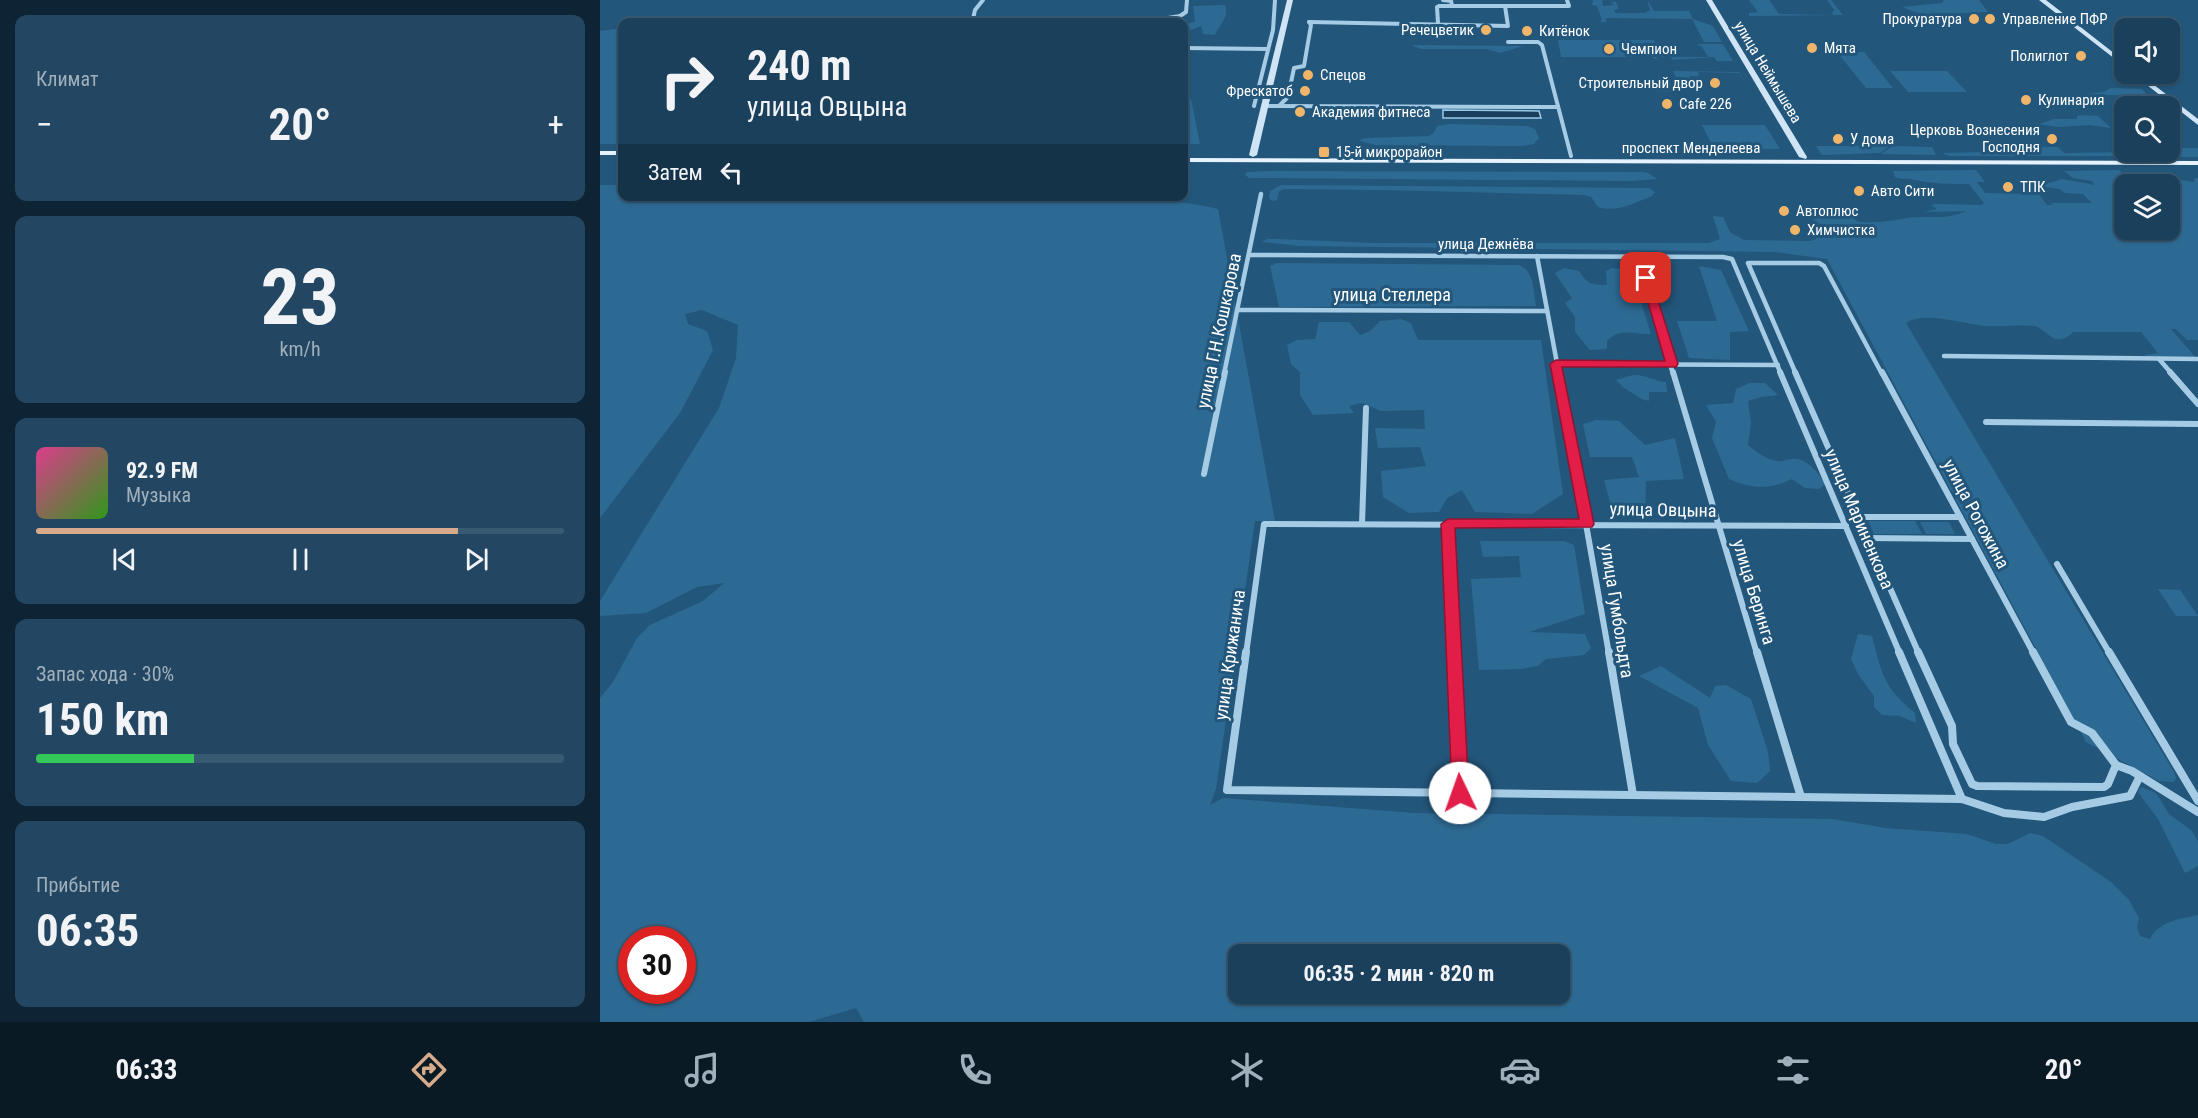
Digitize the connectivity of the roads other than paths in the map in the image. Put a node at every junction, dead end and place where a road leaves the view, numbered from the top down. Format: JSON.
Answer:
{"nodes":[{"id":1,"x":983,"y":0,"type":"edge"},
{"id":2,"x":1187,"y":0,"type":"edge"},
{"id":3,"x":1275,"y":0,"type":"edge"},
{"id":4,"x":1290,"y":0,"type":"edge"},
{"id":5,"x":1443,"y":0,"type":"edge"},
{"id":6,"x":1567,"y":0,"type":"edge"},
{"id":7,"x":1709,"y":0,"type":"edge"},
{"id":8,"x":2042,"y":0,"type":"edge"},
{"id":9,"x":1452,"y":3,"type":"edge"},
{"id":10,"x":1505,"y":6,"type":"junction"},
{"id":11,"x":1175,"y":17,"type":"joint"},
{"id":12,"x":973,"y":18,"type":"edge"},
{"id":13,"x":1001,"y":18,"type":"edge"},
{"id":14,"x":1438,"y":23,"type":"junction"},
{"id":15,"x":1508,"y":42,"type":"dead end"},
{"id":16,"x":1188,"y":48,"type":"edge"},
{"id":17,"x":1268,"y":49,"type":"junction"},
{"id":18,"x":2114,"y":56,"type":"edge"},
{"id":19,"x":2149,"y":84,"type":"edge"},
{"id":20,"x":1254,"y":106,"type":"dead end"},
{"id":21,"x":1265,"y":106,"type":"junction"},
{"id":22,"x":1279,"y":106,"type":"junction"},
{"id":23,"x":1558,"y":107,"type":"junction"},
{"id":24,"x":2198,"y":123,"type":"edge"},
{"id":25,"x":600,"y":155,"type":"edge"},
{"id":26,"x":618,"y":155,"type":"edge"},
{"id":27,"x":1253,"y":156,"type":"junction"},
{"id":28,"x":1571,"y":156,"type":"junction"},
{"id":29,"x":1188,"y":158,"type":"edge"},
{"id":30,"x":1188,"y":158,"type":"edge"},
{"id":31,"x":2198,"y":158,"type":"edge"},
{"id":32,"x":1706,"y":159,"type":"junction"},
{"id":33,"x":1804,"y":159,"type":"junction"},
{"id":34,"x":2013,"y":160,"type":"junction"},
{"id":35,"x":2198,"y":163,"type":"edge"},
{"id":36,"x":1261,"y":195,"type":"dead end"},
{"id":37,"x":1249,"y":255,"type":"junction"},
{"id":38,"x":1537,"y":256,"type":"junction"},
{"id":39,"x":1639,"y":256,"type":"junction"},
{"id":40,"x":1723,"y":256,"type":"joint"},
{"id":41,"x":1237,"y":310,"type":"junction"},
{"id":42,"x":1547,"y":311,"type":"junction"},
{"id":43,"x":1944,"y":357,"type":"dead end"},
{"id":44,"x":2159,"y":359,"type":"junction"},
{"id":45,"x":2198,"y":359,"type":"edge"},
{"id":46,"x":1556,"y":364,"type":"junction"},
{"id":47,"x":1672,"y":364,"type":"junction"},
{"id":48,"x":1778,"y":365,"type":"junction"},
{"id":49,"x":2198,"y":404,"type":"edge"},
{"id":50,"x":1366,"y":408,"type":"dead end"},
{"id":51,"x":1986,"y":422,"type":"dead end"},
{"id":52,"x":2198,"y":424,"type":"edge"},
{"id":53,"x":1204,"y":474,"type":"dead end"},
{"id":54,"x":1857,"y":517,"type":"junction"},
{"id":55,"x":1960,"y":517,"type":"junction"},
{"id":56,"x":1263,"y":524,"type":"joint"},
{"id":57,"x":1362,"y":524,"type":"junction"},
{"id":58,"x":1448,"y":524,"type":"junction"},
{"id":59,"x":1587,"y":524,"type":"junction"},
{"id":60,"x":1718,"y":525,"type":"junction"},
{"id":61,"x":1846,"y":526,"type":"junction"},
{"id":62,"x":1866,"y":538,"type":"junction"},
{"id":63,"x":1972,"y":538,"type":"junction"},
{"id":64,"x":2057,"y":564,"type":"dead end"},
{"id":65,"x":2116,"y":765,"type":"junction"},
{"id":66,"x":2140,"y":776,"type":"junction"},
{"id":67,"x":1460,"y":793,"type":"junction"},
{"id":68,"x":1632,"y":795,"type":"junction"},
{"id":69,"x":1801,"y":797,"type":"junction"},
{"id":70,"x":1962,"y":799,"type":"junction"},
{"id":71,"x":2198,"y":801,"type":"edge"},
{"id":72,"x":2198,"y":812,"type":"edge"}],
"edges":[{"from":1,"to":12,"type":"street"},
{"from":2,"to":11,"type":"street"},
{"from":3,"to":17,"type":"street"},
{"from":4,"to":21,"type":"main road"},
{"from":5,"to":9,"type":"street"},
{"from":6,"to":10,"type":"street"},
{"from":7,"to":33,"type":"main road","name":"улица Неймышева"},
{"from":8,"to":18,"type":"main road"},
{"from":9,"to":10,"type":"street"},
{"from":9,"to":14,"type":"street"},
{"from":10,"to":14,"type":"street"},
{"from":11,"to":13,"type":"street"},
{"from":14,"to":22,"type":"street"},
{"from":15,"to":23,"type":"street"},
{"from":16,"to":17,"type":"street"},
{"from":17,"to":20,"type":"street"},
{"from":19,"to":24,"type":"main road"},
{"from":21,"to":22,"type":"street"},
{"from":21,"to":27,"type":"main road"},
{"from":22,"to":23,"type":"street"},
{"from":23,"to":28,"type":"street"},
{"from":25,"to":26,"type":"main road"},
{"from":27,"to":28,"type":"main road","name":"проспект Менделеева"},
{"from":27,"to":29,"type":"main road","name":"проспект Менделеева"},
{"from":28,"to":32,"type":"main road","name":"проспект Менделеева"},
{"from":30,"to":32,"type":"main road","name":"проспект Менделеева"},
{"from":31,"to":34,"type":"main road","name":"проспект Менделеева"},
{"from":32,"to":33,"type":"main road","name":"проспект Менделеева"},
{"from":33,"to":34,"type":"main road","name":"проспект Менделеева"},
{"from":34,"to":35,"type":"main road","name":"проспект Менделеева"},
{"from":36,"to":37,"type":"street","name":"улица Г.Н.Кошкарова"},
{"from":37,"to":38,"type":"street","name":"улица Дежнёва"},
{"from":37,"to":41,"type":"street","name":"улица Г.Н.Кошкарова"},
{"from":38,"to":39,"type":"street","name":"улица Дежнёва"},
{"from":38,"to":42,"type":"street","name":"улица Гумбольдта"},
{"from":39,"to":40,"type":"street","name":"улица Дежнёва"},
{"from":39,"to":47,"type":"street","name":"улица Беринга"},
{"from":40,"to":48,"type":"street","name":"улица Мариненкова"},
{"from":41,"to":42,"type":"street","name":"улица Стеллера"},
{"from":41,"to":53,"type":"street","name":"улица Г.Н.Кошкарова"},
{"from":42,"to":46,"type":"street","name":"улица Гумбольдта"},
{"from":43,"to":44,"type":"street"},
{"from":44,"to":45,"type":"street"},
{"from":44,"to":49,"type":"street"},
{"from":46,"to":47,"type":"street"},
{"from":46,"to":59,"type":"street","name":"улица Гумбольдта"},
{"from":47,"to":48,"type":"street"},
{"from":47,"to":60,"type":"street","name":"улица Беринга"},
{"from":48,"to":61,"type":"street","name":"улица Мариненкова"},
{"from":50,"to":57,"type":"street"},
{"from":51,"to":52,"type":"street"},
{"from":54,"to":55,"type":"street"},
{"from":54,"to":55,"type":"street","name":"улица Рогожина"},
{"from":54,"to":62,"type":"street"},
{"from":55,"to":63,"type":"street","name":"улица Рогожина"},
{"from":56,"to":57,"type":"street","name":"улица Овцына"},
{"from":56,"to":67,"type":"street","name":"улица Крижанича"},
{"from":57,"to":58,"type":"street","name":"улица Овцына"},
{"from":58,"to":59,"type":"street","name":"улица Овцына"},
{"from":58,"to":67,"type":"street"},
{"from":59,"to":60,"type":"street","name":"улица Овцына"},
{"from":59,"to":68,"type":"street","name":"улица Гумбольдта"},
{"from":60,"to":61,"type":"street","name":"улица Овцына"},
{"from":60,"to":69,"type":"street","name":"улица Беринга"},
{"from":61,"to":70,"type":"street","name":"улица Мариненкова"},
{"from":62,"to":63,"type":"street"},
{"from":62,"to":65,"type":"street"},
{"from":63,"to":65,"type":"street","name":"улица Рогожина"},
{"from":64,"to":71,"type":"street"},
{"from":65,"to":66,"type":"street"},
{"from":66,"to":70,"type":"street"},
{"from":66,"to":72,"type":"street"},
{"from":67,"to":68,"type":"street"},
{"from":68,"to":69,"type":"street"},
{"from":69,"to":70,"type":"street"}]}
